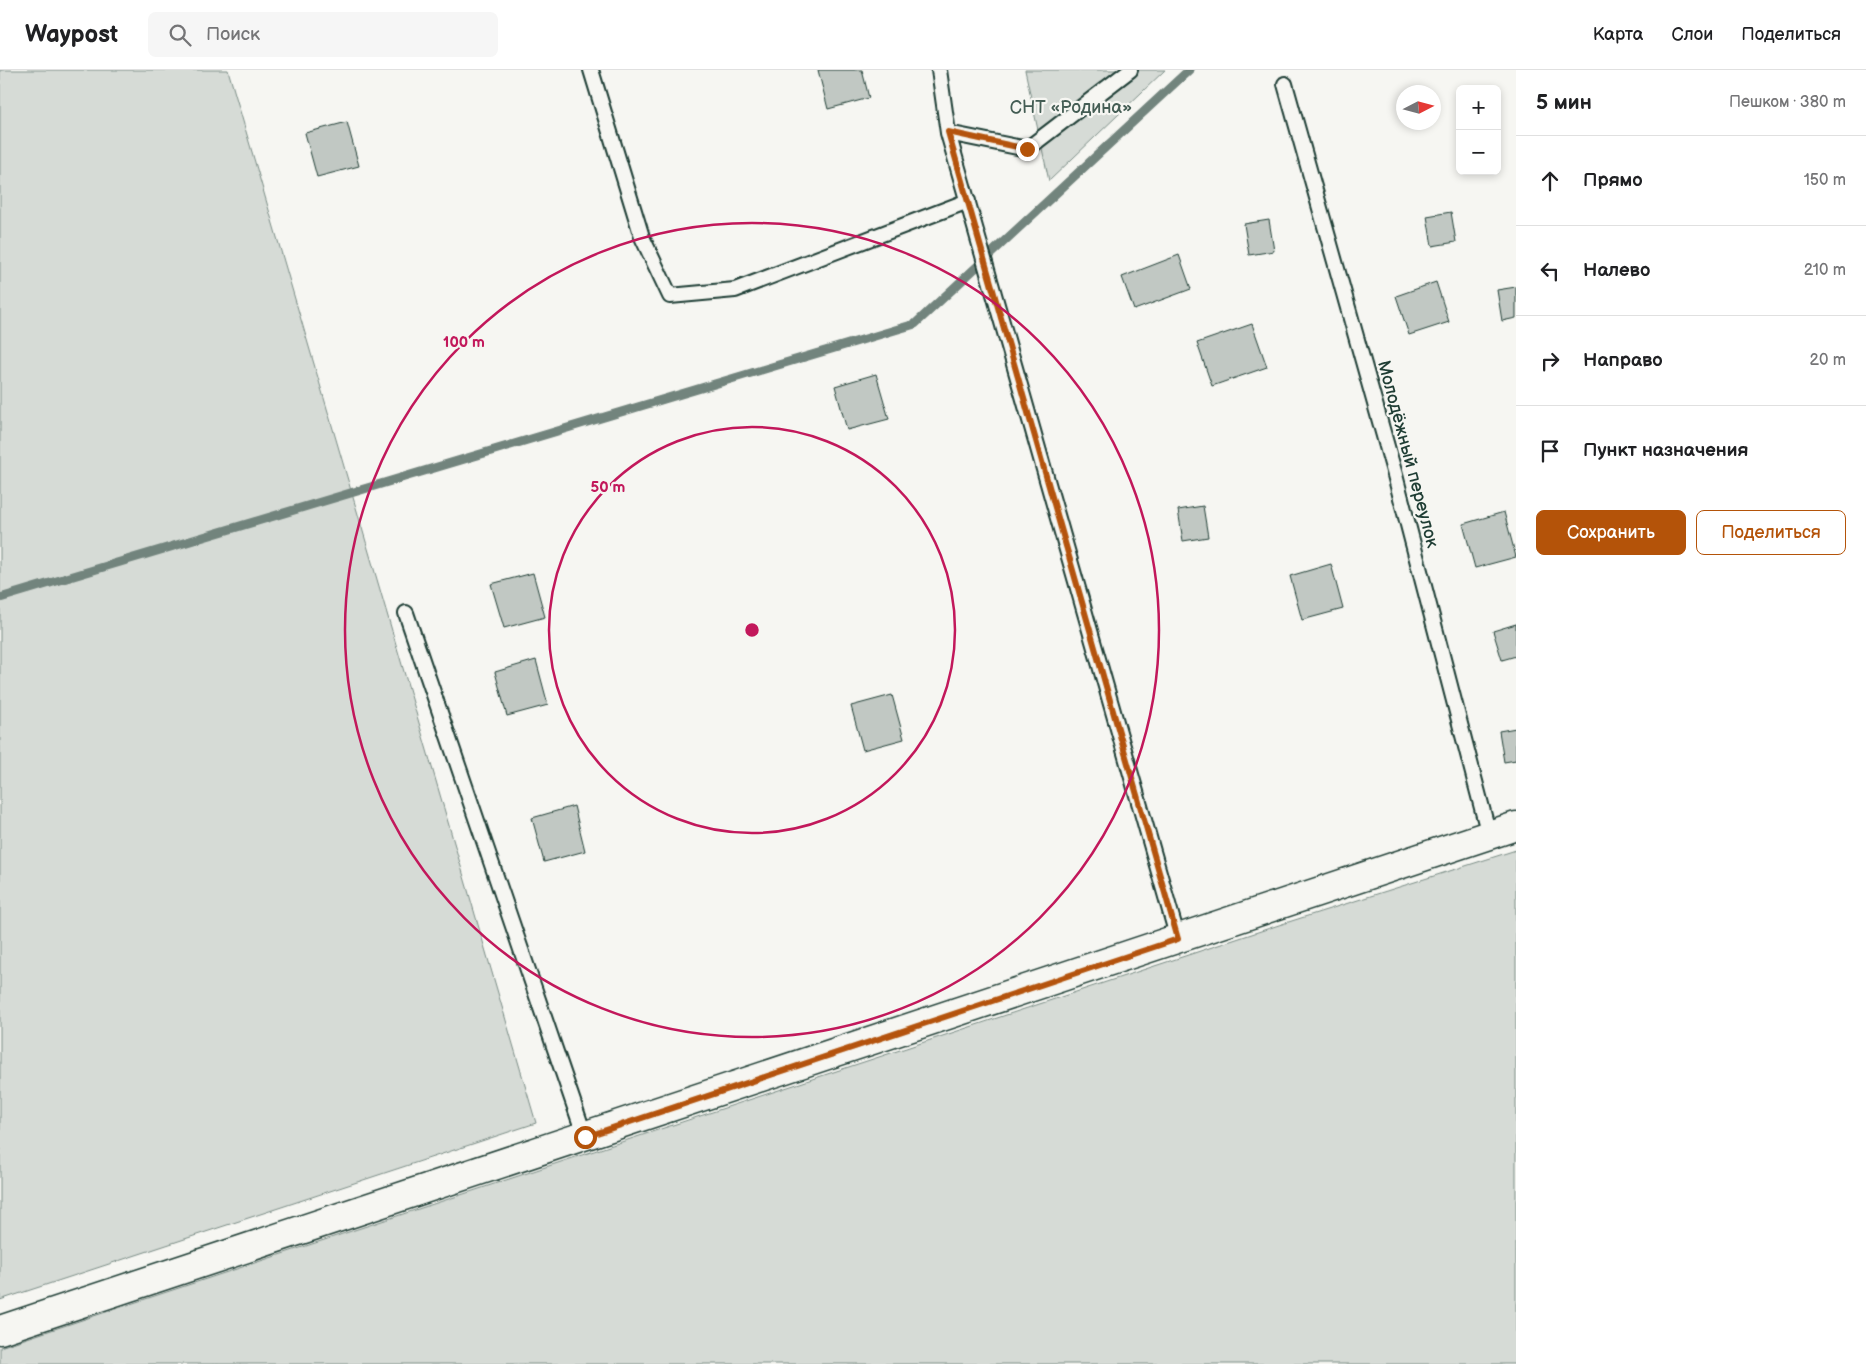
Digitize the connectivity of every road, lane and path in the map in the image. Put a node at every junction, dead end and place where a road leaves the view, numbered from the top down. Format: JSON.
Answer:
{"nodes":[{"id":1,"x":591,"y":70,"type":"edge"},
{"id":2,"x":939,"y":70,"type":"edge"},
{"id":3,"x":1130,"y":70,"type":"edge"},
{"id":4,"x":1285,"y":84,"type":"dead end"},
{"id":5,"x":948,"y":132,"type":"junction"},
{"id":6,"x":968,"y":201,"type":"junction"},
{"id":7,"x":406,"y":613,"type":"dead end"},
{"id":8,"x":1516,"y":826,"type":"edge"},
{"id":9,"x":1489,"y":835,"type":"junction"},
{"id":10,"x":1178,"y":939,"type":"junction"},
{"id":11,"x":585,"y":1137,"type":"junction"},
{"id":12,"x":0,"y":1330,"type":"edge"}],
"edges":[{"from":1,"to":6,"type":"lane"},
{"from":2,"to":5,"type":"lane"},
{"from":3,"to":5,"type":"lane"},
{"from":4,"to":9,"type":"lane","name":"Молодёжный переулок"},
{"from":5,"to":6,"type":"lane"},
{"from":6,"to":10,"type":"lane"},
{"from":7,"to":11,"type":"lane"},
{"from":8,"to":9,"type":"street"},
{"from":9,"to":10,"type":"street"},
{"from":10,"to":11,"type":"street"},
{"from":11,"to":12,"type":"street"}]}
